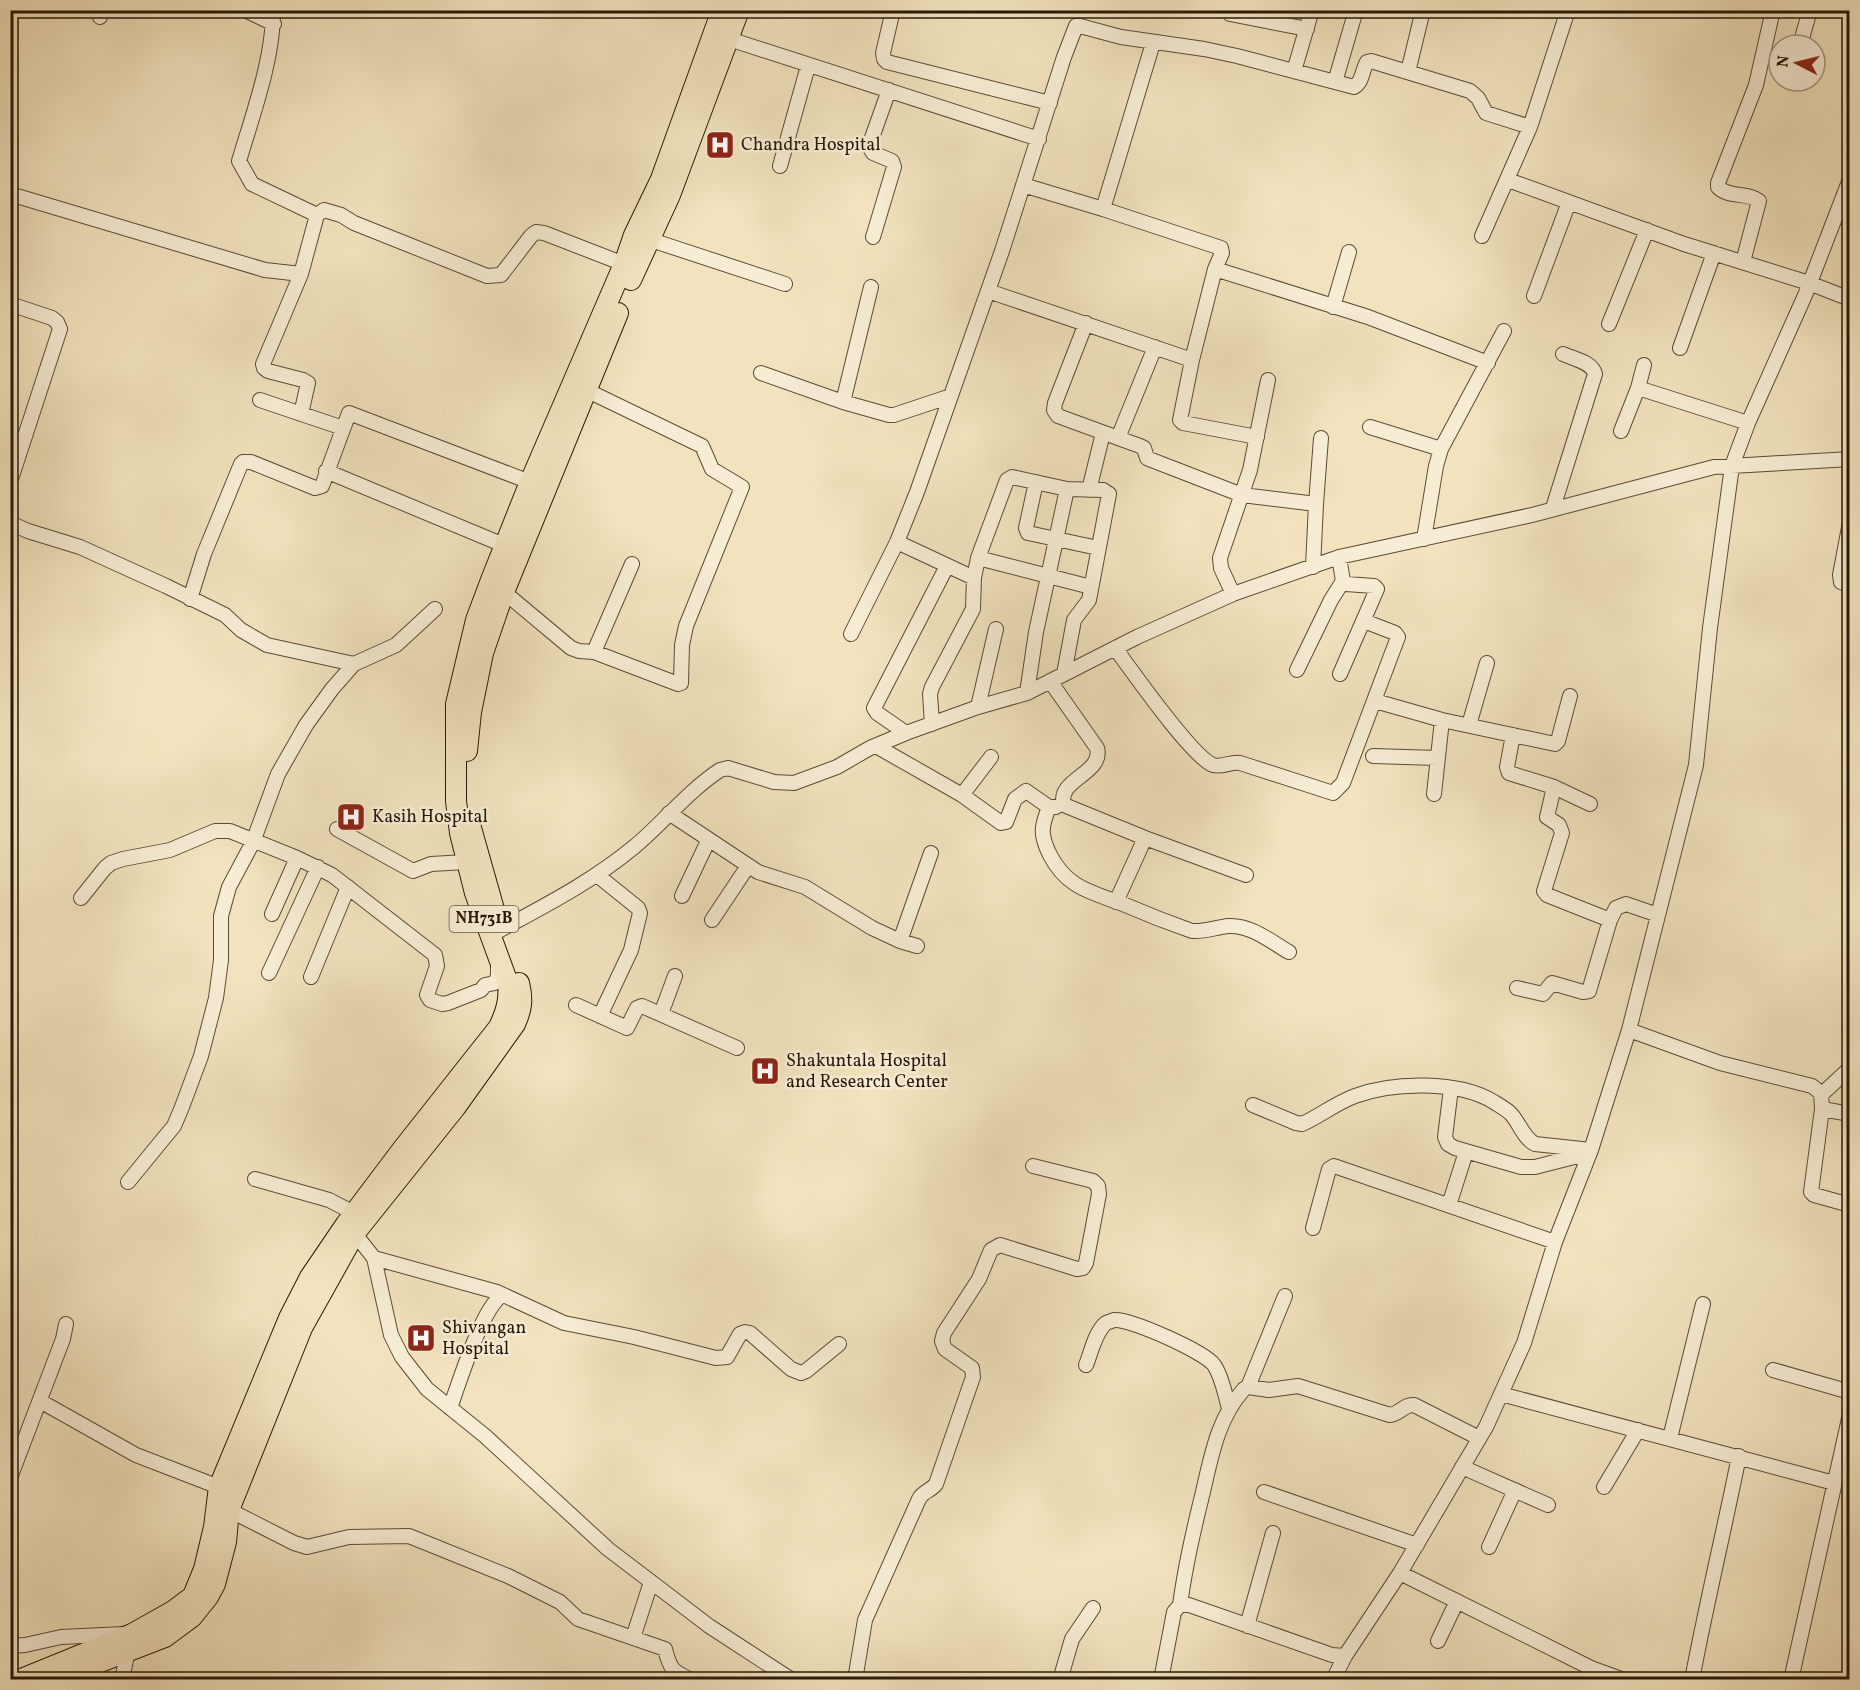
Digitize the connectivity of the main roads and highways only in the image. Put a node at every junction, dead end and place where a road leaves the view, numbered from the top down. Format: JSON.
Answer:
{"nodes":[{"id":1,"x":722,"y":10,"type":"edge"},
{"id":2,"x":739,"y":10,"type":"edge"},
{"id":3,"x":352,"y":1223,"type":"junction"},
{"id":4,"x":130,"y":1642,"type":"junction"},
{"id":5,"x":19,"y":1680,"type":"edge"},
{"id":6,"x":64,"y":1680,"type":"edge"}],
"edges":[{"from":1,"to":3,"type":"highway","number":"NH731B"},
{"from":2,"to":3,"type":"highway"},
{"from":3,"to":4,"type":"highway","number":"NH731B"},
{"from":3,"to":4,"type":"highway"},
{"from":4,"to":5,"type":"highway","number":"NH731B"},
{"from":4,"to":6,"type":"highway"}]}
